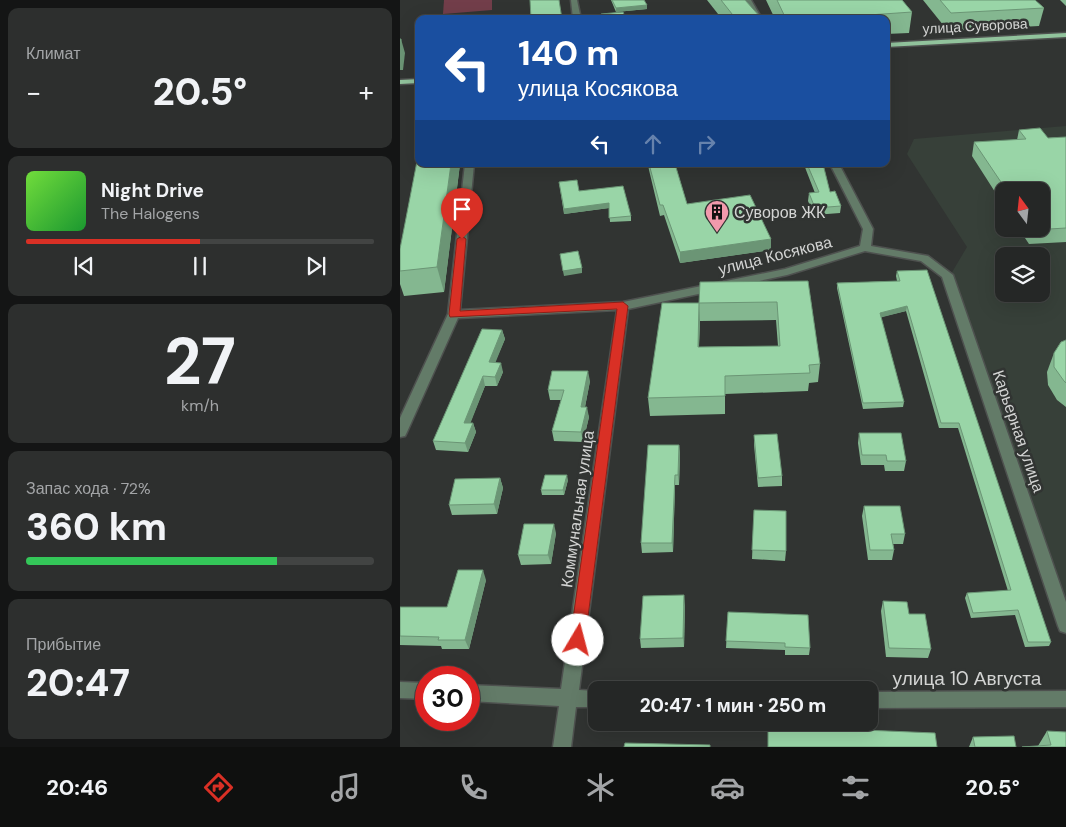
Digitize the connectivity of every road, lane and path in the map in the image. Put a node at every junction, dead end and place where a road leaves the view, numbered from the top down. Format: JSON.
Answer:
{"nodes":[{"id":1,"x":574,"y":0,"type":"edge"},
{"id":2,"x":748,"y":0,"type":"edge"},
{"id":3,"x":576,"y":15,"type":"edge"},
{"id":4,"x":757,"y":15,"type":"edge"},
{"id":5,"x":1066,"y":35,"type":"edge"},
{"id":6,"x":1066,"y":42,"type":"edge"},
{"id":7,"x":890,"y":45,"type":"edge"},
{"id":8,"x":890,"y":51,"type":"edge"},
{"id":9,"x":415,"y":81,"type":"edge"},
{"id":10,"x":400,"y":82,"type":"edge"},
{"id":11,"x":415,"y":87,"type":"edge"},
{"id":12,"x":400,"y":89,"type":"edge"},
{"id":13,"x":469,"y":167,"type":"edge"},
{"id":14,"x":837,"y":167,"type":"edge"},
{"id":15,"x":865,"y":248,"type":"junction"},
{"id":16,"x":924,"y":258,"type":"joint"},
{"id":17,"x":623,"y":306,"type":"junction"},
{"id":18,"x":454,"y":314,"type":"junction"},
{"id":19,"x":400,"y":432,"type":"edge"},
{"id":20,"x":1066,"y":626,"type":"edge"},
{"id":21,"x":400,"y":690,"type":"edge"},
{"id":22,"x":415,"y":691,"type":"edge"},
{"id":23,"x":480,"y":694,"type":"edge"},
{"id":24,"x":570,"y":699,"type":"junction"},
{"id":25,"x":588,"y":699,"type":"edge"},
{"id":26,"x":1066,"y":699,"type":"edge"},
{"id":27,"x":878,"y":700,"type":"edge"},
{"id":28,"x":562,"y":747,"type":"edge"}],
"edges":[{"from":1,"to":3,"type":"street"},
{"from":2,"to":4,"type":"street"},
{"from":5,"to":7,"type":"main road","name":"улица Суворова"},
{"from":6,"to":8,"type":"main road","name":"улица Суворова"},
{"from":9,"to":10,"type":"main road"},
{"from":11,"to":12,"type":"main road"},
{"from":13,"to":18,"type":"street"},
{"from":14,"to":15,"type":"street"},
{"from":15,"to":16,"type":"street","name":"улица Косякова"},
{"from":15,"to":17,"type":"street","name":"улица Косякова"},
{"from":16,"to":20,"type":"street","name":"Карьерная улица"},
{"from":17,"to":18,"type":"street","name":"улица Косякова"},
{"from":17,"to":24,"type":"street","name":"Коммунальная улица"},
{"from":18,"to":19,"type":"street"},
{"from":21,"to":22,"type":"street"},
{"from":23,"to":24,"type":"street"},
{"from":24,"to":25,"type":"street"},
{"from":24,"to":28,"type":"street","name":"Коммунальная улица"},
{"from":26,"to":27,"type":"street","name":"улица 10 Августа"}]}
